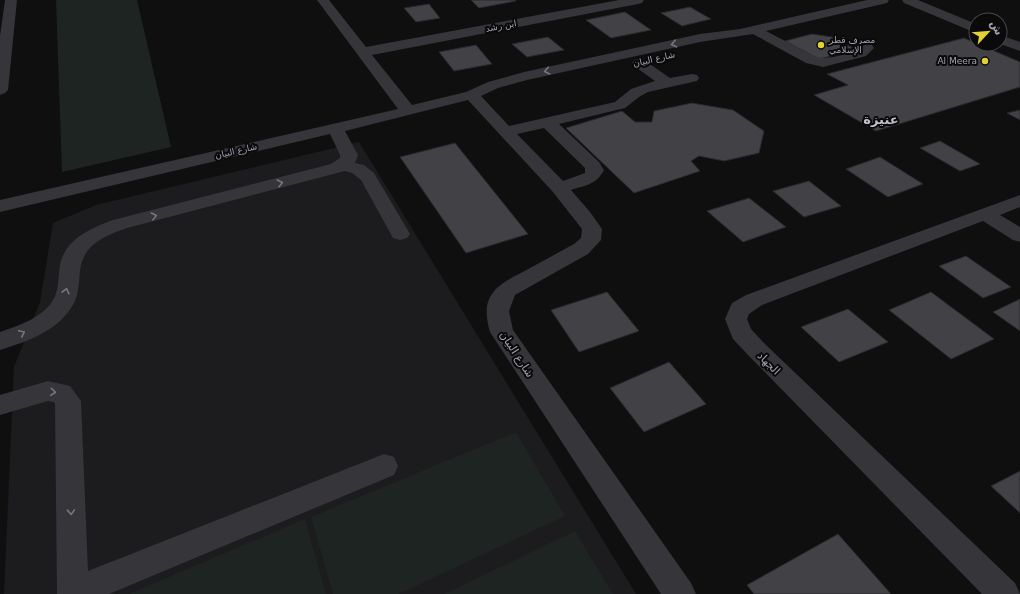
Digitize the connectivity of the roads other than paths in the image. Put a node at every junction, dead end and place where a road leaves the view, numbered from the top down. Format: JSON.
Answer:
{"nodes":[{"id":1,"x":11,"y":0,"type":"edge"},
{"id":2,"x":323,"y":0,"type":"edge"},
{"id":3,"x":638,"y":0,"type":"edge"},
{"id":4,"x":883,"y":0,"type":"edge"},
{"id":5,"x":908,"y":0,"type":"edge"},
{"id":6,"x":968,"y":26,"type":"edge"},
{"id":7,"x":755,"y":30,"type":"junction"},
{"id":8,"x":740,"y":34,"type":"junction"},
{"id":9,"x":1008,"y":42,"type":"edge"},
{"id":10,"x":1020,"y":47,"type":"edge"},
{"id":11,"x":867,"y":48,"type":"dead end"},
{"id":12,"x":364,"y":52,"type":"junction"},
{"id":13,"x":639,"y":63,"type":"junction"},
{"id":14,"x":815,"y":75,"type":"dead end"},
{"id":15,"x":692,"y":78,"type":"dead end"},
{"id":16,"x":669,"y":84,"type":"junction"},
{"id":17,"x":0,"y":90,"type":"edge"},
{"id":18,"x":471,"y":95,"type":"junction"},
{"id":19,"x":408,"y":111,"type":"junction"},
{"id":20,"x":547,"y":122,"type":"junction"},
{"id":21,"x":335,"y":128,"type":"junction"},
{"id":22,"x":505,"y":132,"type":"junction"},
{"id":23,"x":344,"y":165,"type":"junction"},
{"id":24,"x":559,"y":188,"type":"junction"},
{"id":25,"x":1020,"y":201,"type":"edge"},
{"id":26,"x":0,"y":206,"type":"edge"},
{"id":27,"x":985,"y":214,"type":"junction"},
{"id":28,"x":400,"y":234,"type":"dead end"},
{"id":29,"x":1020,"y":236,"type":"edge"},
{"id":30,"x":0,"y":341,"type":"edge"},
{"id":31,"x":0,"y":405,"type":"edge"},
{"id":32,"x":384,"y":466,"type":"dead end"},
{"id":33,"x":73,"y":593,"type":"edge"},
{"id":34,"x":680,"y":594,"type":"edge"},
{"id":35,"x":1004,"y":594,"type":"edge"}],
"edges":[{"from":1,"to":17,"type":"street"},
{"from":2,"to":12,"type":"street"},
{"from":3,"to":12,"type":"street","name":"ابن رشد"},
{"from":4,"to":7,"type":"street","name":"شارع البيان"},
{"from":5,"to":6,"type":"street"},
{"from":7,"to":8,"type":"street","name":"شارع البيان"},
{"from":7,"to":11,"type":"street"},
{"from":8,"to":13,"type":"street","name":"شارع البيان"},
{"from":8,"to":14,"type":"street"},
{"from":8,"to":18,"type":"street","name":"شارع البيان","one_way":true},
{"from":9,"to":10,"type":"street"},
{"from":12,"to":19,"type":"street"},
{"from":13,"to":16,"type":"street"},
{"from":13,"to":18,"type":"street","name":"شارع البيان"},
{"from":15,"to":16,"type":"street"},
{"from":16,"to":20,"type":"street"},
{"from":18,"to":19,"type":"street","name":"شارع البيان"},
{"from":18,"to":22,"type":"street","name":"شارع البيان"},
{"from":19,"to":21,"type":"street","name":"شارع البيان"},
{"from":20,"to":22,"type":"street"},
{"from":20,"to":24,"type":"street"},
{"from":21,"to":23,"type":"street"},
{"from":21,"to":26,"type":"street","name":"شارع البيان"},
{"from":22,"to":24,"type":"street","name":"شارع البيان"},
{"from":23,"to":28,"type":"street"},
{"from":30,"to":23,"type":"street","one_way":true},
{"from":24,"to":34,"type":"street","name":"شارع البيان"},
{"from":25,"to":27,"type":"street","name":"الجهاد"},
{"from":27,"to":29,"type":"street"},
{"from":27,"to":35,"type":"street","name":"الجهاد"},
{"from":31,"to":33,"type":"street","one_way":true},
{"from":32,"to":33,"type":"street"}]}
